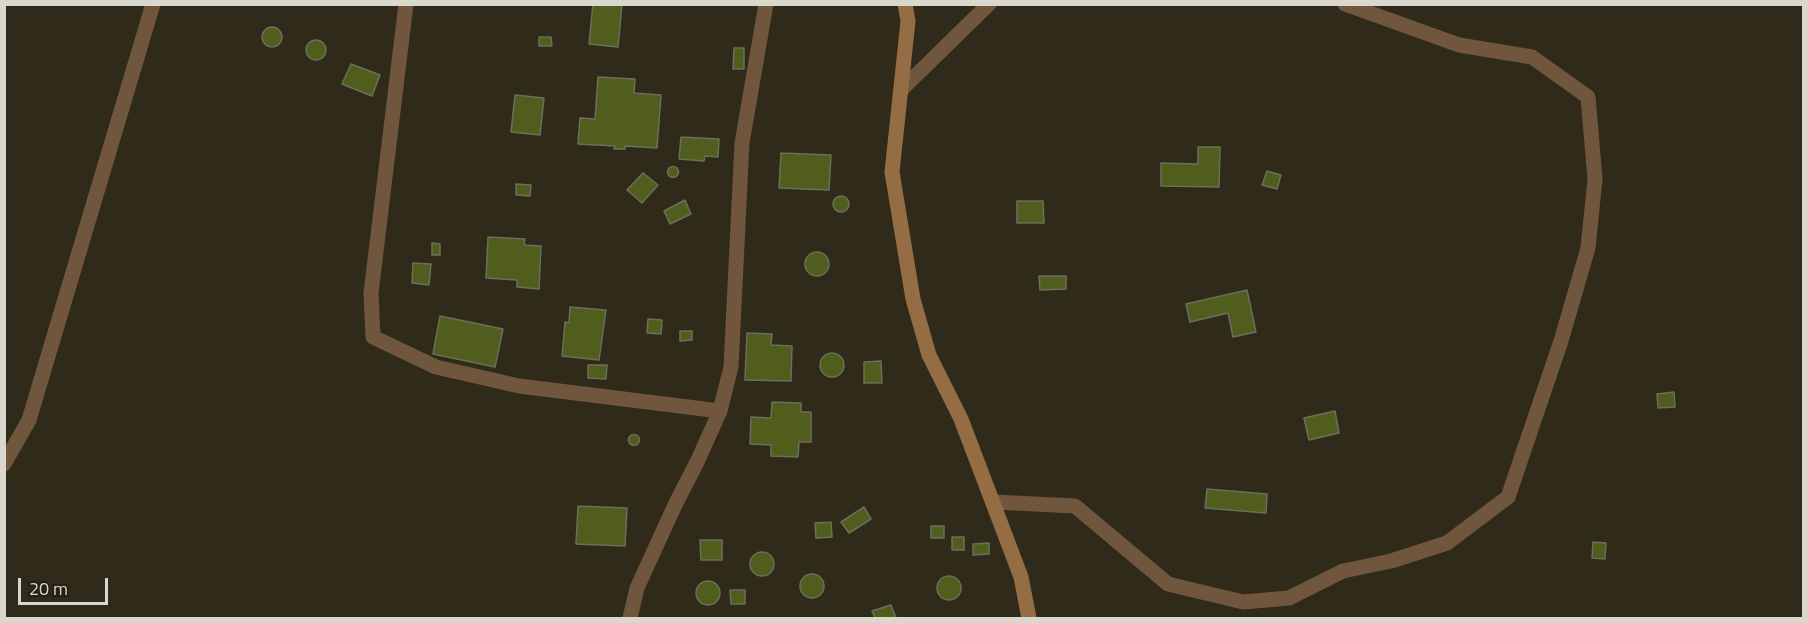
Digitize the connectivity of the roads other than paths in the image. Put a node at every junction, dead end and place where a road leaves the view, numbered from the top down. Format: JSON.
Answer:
{"nodes":[{"id":1,"x":153,"y":4,"type":"edge"},
{"id":2,"x":406,"y":4,"type":"edge"},
{"id":3,"x":766,"y":4,"type":"edge"},
{"id":4,"x":905,"y":4,"type":"edge"},
{"id":5,"x":988,"y":4,"type":"edge"},
{"id":6,"x":1345,"y":4,"type":"edge"},
{"id":7,"x":901,"y":90,"type":"junction"},
{"id":8,"x":720,"y":411,"type":"junction"},
{"id":9,"x":4,"y":464,"type":"edge"},
{"id":10,"x":994,"y":502,"type":"junction"},
{"id":11,"x":630,"y":618,"type":"edge"},
{"id":12,"x":1029,"y":618,"type":"edge"}],
"edges":[{"from":1,"to":9,"type":"street"},
{"from":2,"to":8,"type":"street"},
{"from":3,"to":8,"type":"street"},
{"from":4,"to":7,"type":"street"},
{"from":5,"to":7,"type":"street"},
{"from":6,"to":10,"type":"street"},
{"from":7,"to":10,"type":"street"},
{"from":8,"to":11,"type":"street"},
{"from":10,"to":12,"type":"street"}]}
